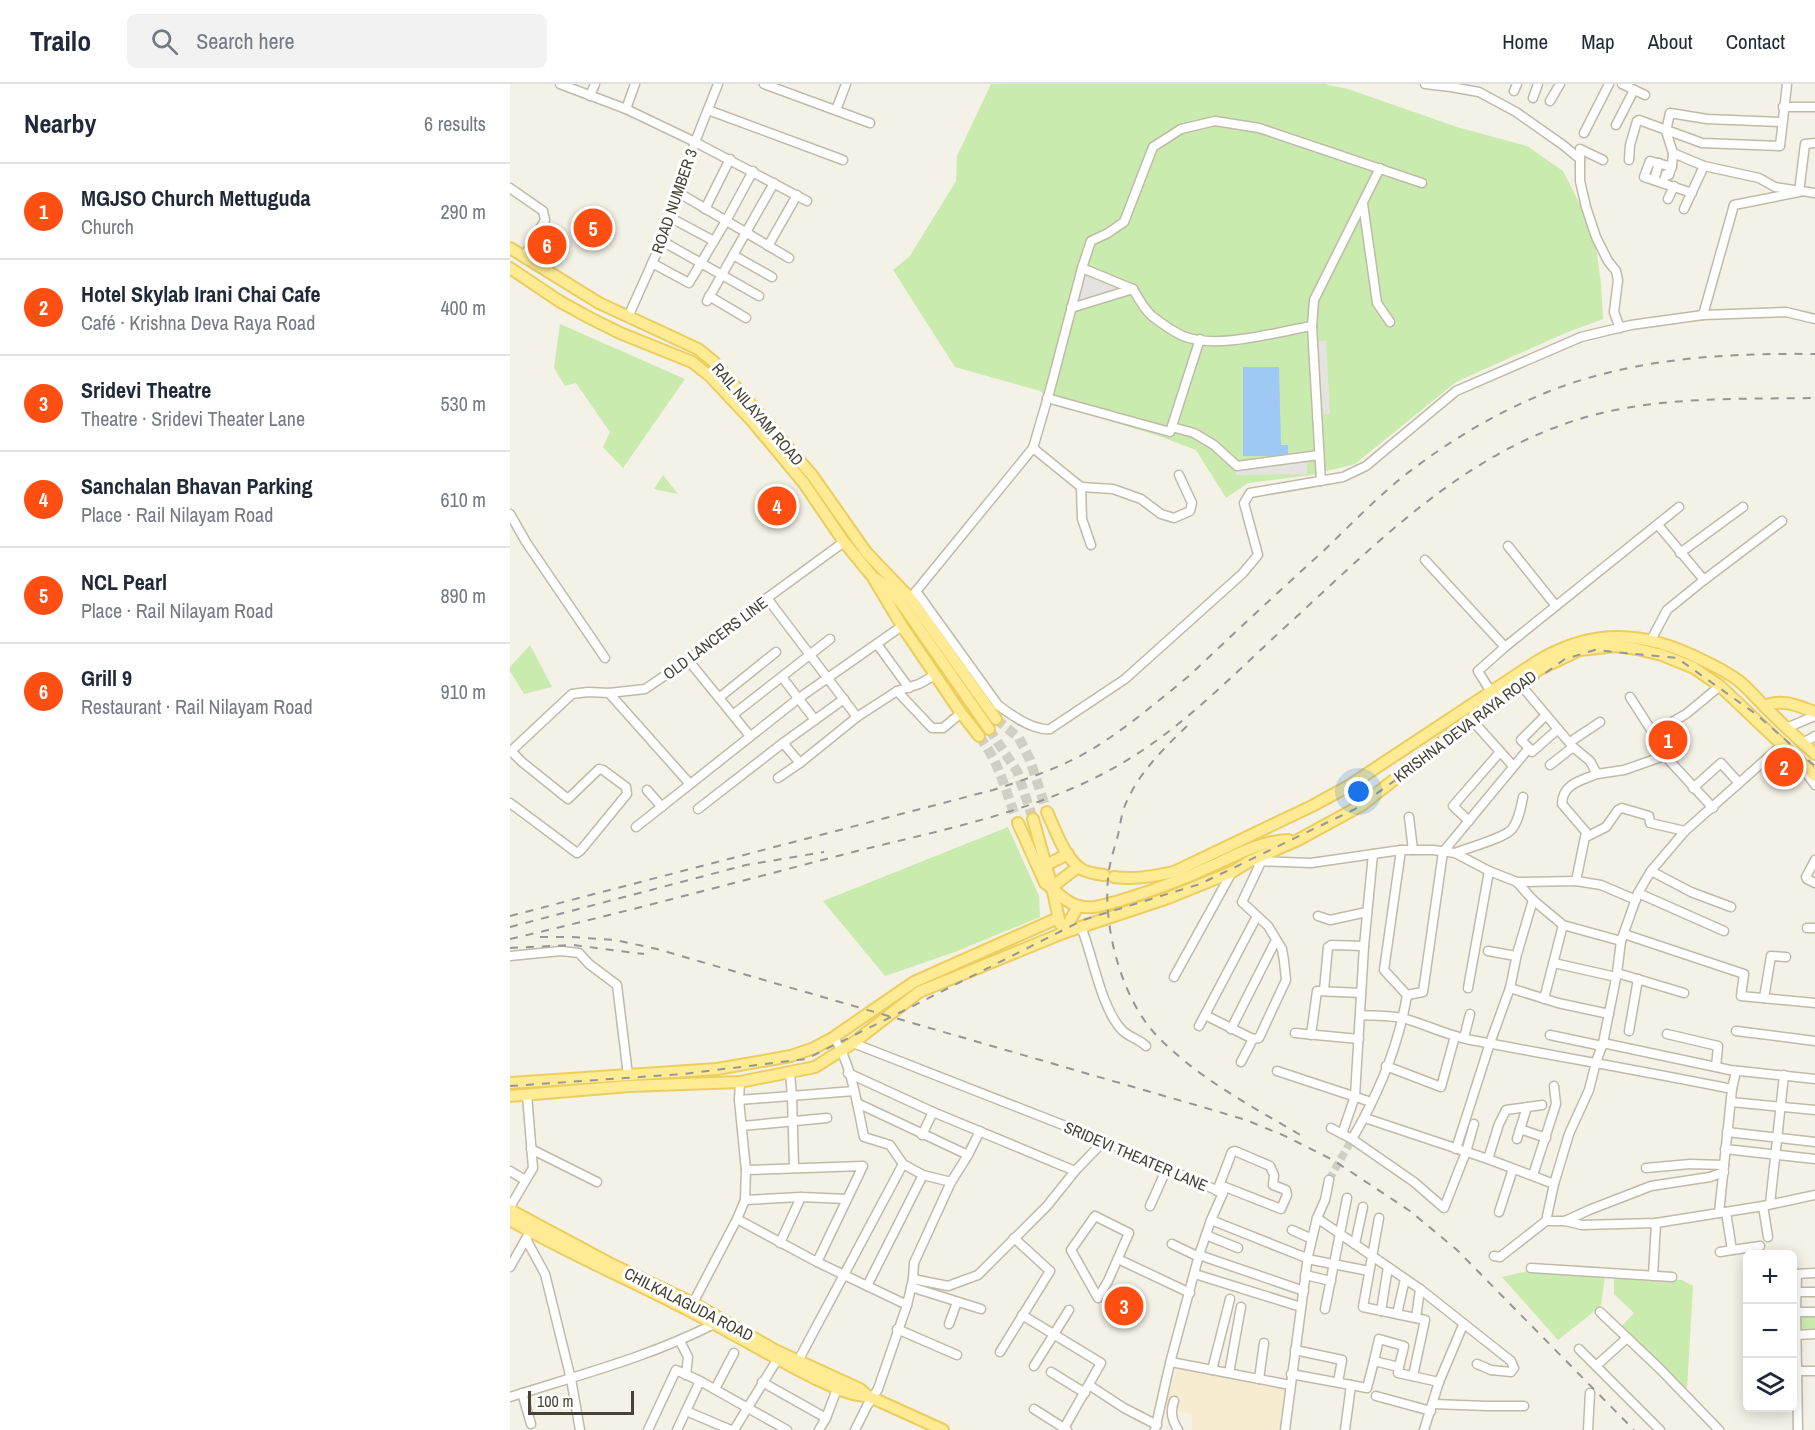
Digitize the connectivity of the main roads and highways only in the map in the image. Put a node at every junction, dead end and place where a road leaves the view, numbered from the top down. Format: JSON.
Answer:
{"nodes":[{"id":1,"x":510,"y":248,"type":"edge"},
{"id":2,"x":510,"y":268,"type":"edge"},
{"id":3,"x":592,"y":298,"type":"junction"},
{"id":4,"x":582,"y":313,"type":"junction"},
{"id":5,"x":872,"y":576,"type":"junction"},
{"id":6,"x":1764,"y":706,"type":"junction"},
{"id":7,"x":1815,"y":714,"type":"edge"},
{"id":8,"x":996,"y":719,"type":"tunnel mouth"},
{"id":9,"x":989,"y":729,"type":"tunnel mouth"},
{"id":10,"x":979,"y":736,"type":"tunnel mouth"},
{"id":11,"x":1815,"y":754,"type":"edge"},
{"id":12,"x":1387,"y":760,"type":"junction"},
{"id":13,"x":1369,"y":772,"type":"junction"},
{"id":14,"x":1815,"y":776,"type":"edge"},
{"id":15,"x":1398,"y":777,"type":"junction"},
{"id":16,"x":1383,"y":789,"type":"junction"},
{"id":17,"x":1047,"y":812,"type":"tunnel mouth"},
{"id":18,"x":1033,"y":819,"type":"tunnel mouth"},
{"id":19,"x":1018,"y":823,"type":"tunnel mouth"},
{"id":20,"x":1298,"y":840,"type":"junction"},
{"id":21,"x":1068,"y":854,"type":"junction"},
{"id":22,"x":1046,"y":865,"type":"junction"},
{"id":23,"x":1078,"y":867,"type":"junction"},
{"id":24,"x":1052,"y":887,"type":"junction"},
{"id":25,"x":1078,"y":906,"type":"junction"},
{"id":26,"x":1058,"y":918,"type":"junction"},
{"id":27,"x":1063,"y":933,"type":"junction"},
{"id":28,"x":510,"y":1083,"type":"edge"},
{"id":29,"x":510,"y":1096,"type":"edge"},
{"id":30,"x":510,"y":1209,"type":"edge"},
{"id":31,"x":519,"y":1229,"type":"edge"},
{"id":32,"x":870,"y":1397,"type":"junction"},
{"id":33,"x":943,"y":1430,"type":"edge"}],
"edges":[{"from":1,"to":3,"type":"main road","name":"RAIL NILAYAM ROAD"},
{"from":2,"to":4,"type":"main road","name":"RAIL NILAYAM ROAD"},
{"from":3,"to":4,"type":"main road"},
{"from":3,"to":8,"type":"main road","name":"RAIL NILAYAM ROAD"},
{"from":4,"to":5,"type":"main road","name":"RAIL NILAYAM ROAD"},
{"from":5,"to":9,"type":"main road","name":"RAIL NILAYAM ROAD"},
{"from":5,"to":10,"type":"main road","name":"RAIL NILAYAM ROAD"},
{"from":6,"to":7,"type":"main road"},
{"from":6,"to":11,"type":"main road","name":"KRISHNA DEVA RAYA ROAD"},
{"from":6,"to":12,"type":"main road","name":"KRISHNA DEVA RAYA ROAD"},
{"from":12,"to":13,"type":"main road","name":"KRISHNA DEVA RAYA ROAD"},
{"from":12,"to":15,"type":"main road"},
{"from":13,"to":16,"type":"main road"},
{"from":13,"to":23,"type":"main road","name":"KRISHNA DEVA RAYA ROAD"},
{"from":14,"to":15,"type":"main road","name":"KRISHNA DEVA RAYA ROAD"},
{"from":15,"to":16,"type":"main road","name":"KRISHNA DEVA RAYA ROAD"},
{"from":16,"to":20,"type":"main road","name":"KRISHNA DEVA RAYA ROAD"},
{"from":17,"to":21,"type":"main road"},
{"from":18,"to":22,"type":"main road"},
{"from":19,"to":24,"type":"main road"},
{"from":20,"to":25,"type":"main road","name":"KRISHNA DEVA RAYA ROAD"},
{"from":20,"to":27,"type":"main road","name":"KRISHNA DEVA RAYA ROAD"},
{"from":21,"to":22,"type":"main road"},
{"from":21,"to":23,"type":"main road"},
{"from":22,"to":24,"type":"main road"},
{"from":23,"to":24,"type":"main road"},
{"from":24,"to":25,"type":"main road"},
{"from":24,"to":26,"type":"main road"},
{"from":25,"to":27,"type":"main road"},
{"from":26,"to":27,"type":"main road"},
{"from":26,"to":28,"type":"main road"},
{"from":27,"to":29,"type":"main road","name":"KRISHNA DEVA RAYA ROAD"},
{"from":30,"to":32,"type":"main road","name":"CHILKALAGUDA ROAD"},
{"from":31,"to":32,"type":"main road","name":"CHILKALAGUDA ROAD"},
{"from":32,"to":33,"type":"main road","name":"CHILKALAGUDA ROAD"}]}
